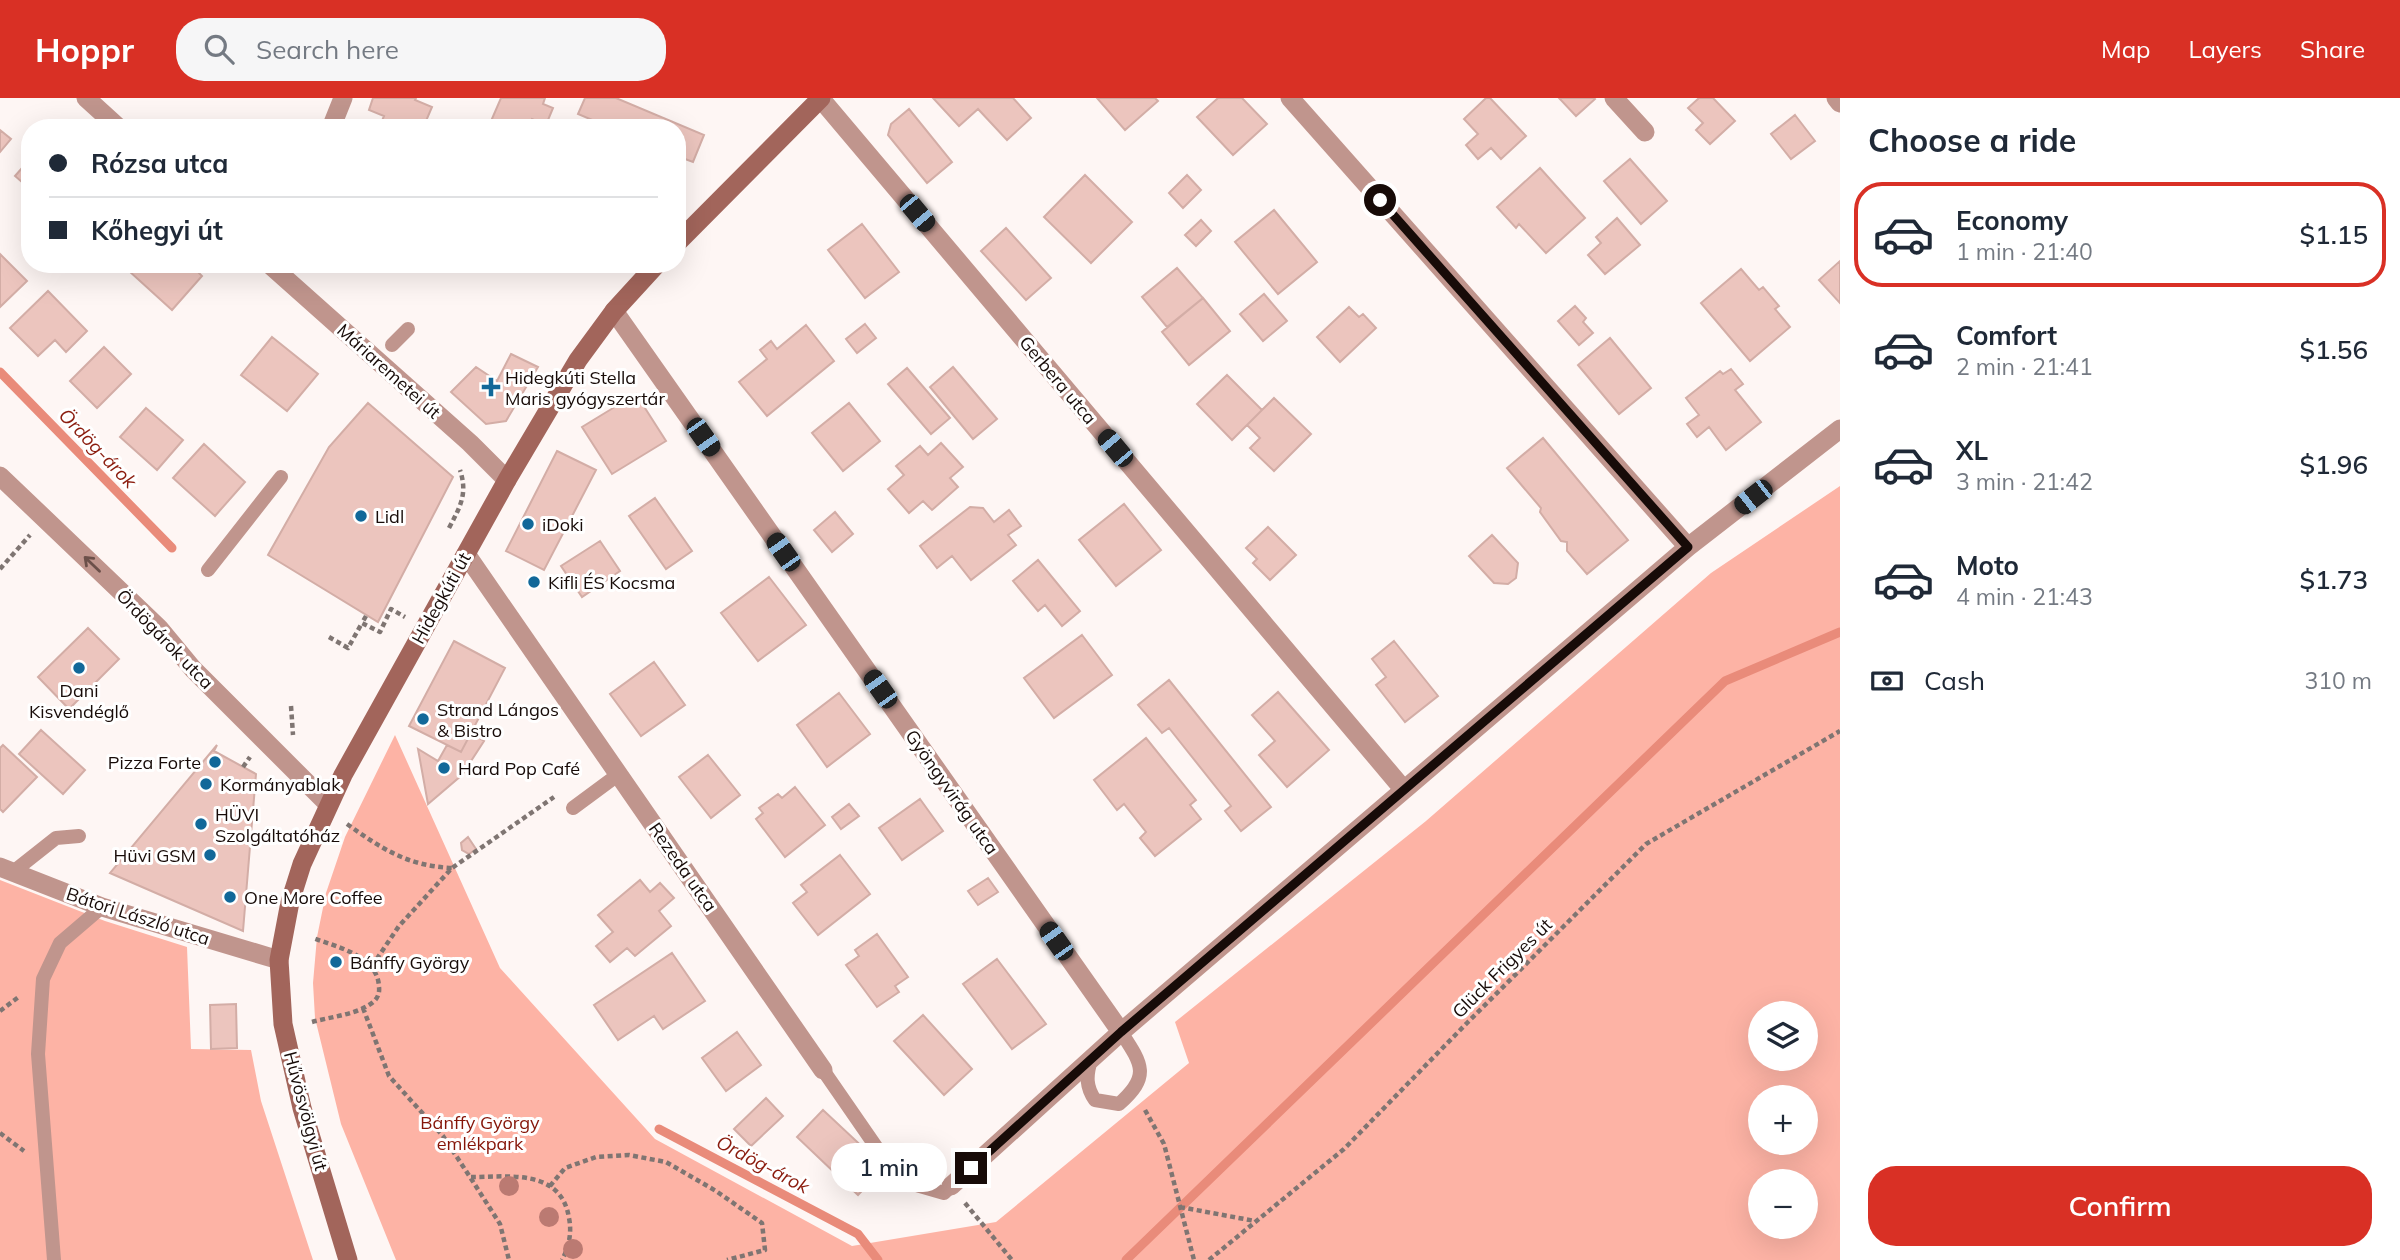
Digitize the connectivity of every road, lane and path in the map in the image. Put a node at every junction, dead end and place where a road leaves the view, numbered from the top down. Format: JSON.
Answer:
{"nodes":[{"id":1,"x":86,"y":98,"type":"edge"},
{"id":2,"x":342,"y":98,"type":"edge"},
{"id":3,"x":821,"y":98,"type":"edge"},
{"id":4,"x":1290,"y":98,"type":"edge"},
{"id":5,"x":1614,"y":98,"type":"edge"},
{"id":6,"x":1836,"y":98,"type":"edge"},
{"id":7,"x":1840,"y":103,"type":"edge"},
{"id":8,"x":109,"y":119,"type":"edge"},
{"id":9,"x":334,"y":119,"type":"edge"},
{"id":10,"x":1645,"y":132,"type":"dead end"},
{"id":11,"x":686,"y":234,"type":"edge"},
{"id":12,"x":279,"y":273,"type":"edge"},
{"id":13,"x":649,"y":273,"type":"edge"},
{"id":14,"x":614,"y":311,"type":"junction"},
{"id":15,"x":408,"y":329,"type":"dead end"},
{"id":16,"x":392,"y":345,"type":"dead end"},
{"id":17,"x":1840,"y":429,"type":"edge"},
{"id":18,"x":0,"y":476,"type":"edge"},
{"id":19,"x":281,"y":477,"type":"dead end"},
{"id":20,"x":507,"y":480,"type":"junction"},
{"id":21,"x":45,"y":519,"type":"junction"},
{"id":22,"x":1688,"y":547,"type":"junction"},
{"id":23,"x":466,"y":554,"type":"junction"},
{"id":24,"x":0,"y":569,"type":"edge"},
{"id":25,"x":208,"y":570,"type":"dead end"},
{"id":26,"x":366,"y":616,"type":"dead end"},
{"id":27,"x":405,"y":617,"type":"dead end"},
{"id":28,"x":362,"y":623,"type":"junction"},
{"id":29,"x":329,"y":638,"type":"dead end"},
{"id":30,"x":1840,"y":731,"type":"edge"},
{"id":31,"x":619,"y":774,"type":"junction"},
{"id":32,"x":564,"y":790,"type":"dead end"},
{"id":33,"x":1404,"y":790,"type":"junction"},
{"id":34,"x":328,"y":804,"type":"junction"},
{"id":35,"x":573,"y":808,"type":"dead end"},
{"id":36,"x":347,"y":824,"type":"dead end"},
{"id":37,"x":79,"y":836,"type":"dead end"},
{"id":38,"x":453,"y":868,"type":"junction"},
{"id":39,"x":7,"y":870,"type":"edge"},
{"id":40,"x":102,"y":907,"type":"junction"},
{"id":41,"x":313,"y":939,"type":"dead end"},
{"id":42,"x":279,"y":960,"type":"junction"},
{"id":43,"x":372,"y":966,"type":"junction"},
{"id":44,"x":363,"y":1008,"type":"junction"},
{"id":45,"x":312,"y":1022,"type":"dead end"},
{"id":46,"x":1121,"y":1032,"type":"junction"},
{"id":47,"x":1091,"y":1059,"type":"junction"},
{"id":48,"x":823,"y":1070,"type":"joint"},
{"id":49,"x":1133,"y":1091,"type":"junction"},
{"id":50,"x":470,"y":1177,"type":"junction"},
{"id":51,"x":550,"y":1186,"type":"junction"},
{"id":52,"x":951,"y":1186,"type":"junction"},
{"id":53,"x":1181,"y":1207,"type":"junction"},
{"id":54,"x":1256,"y":1222,"type":"junction"},
{"id":55,"x":54,"y":1260,"type":"edge"},
{"id":56,"x":348,"y":1260,"type":"edge"},
{"id":57,"x":509,"y":1260,"type":"edge"},
{"id":58,"x":562,"y":1260,"type":"edge"},
{"id":59,"x":727,"y":1260,"type":"edge"},
{"id":60,"x":1012,"y":1260,"type":"edge"},
{"id":61,"x":1194,"y":1260,"type":"edge"},
{"id":62,"x":1209,"y":1260,"type":"edge"}],
"edges":[{"from":1,"to":8,"type":"street"},
{"from":2,"to":9,"type":"street"},
{"from":3,"to":11,"type":"main road"},
{"from":3,"to":33,"type":"street","name":"Gerbera utca"},
{"from":4,"to":22,"type":"street"},
{"from":5,"to":10,"type":"street"},
{"from":6,"to":7,"type":"street"},
{"from":12,"to":20,"type":"street","name":"Máriaremetei út"},
{"from":13,"to":14,"type":"main road","name":"Hidegkúti út"},
{"from":14,"to":20,"type":"main road","name":"Hidegkúti út"},
{"from":14,"to":46,"type":"street","name":"Gyöngyvirág utca"},
{"from":15,"to":16,"type":"lane"},
{"from":17,"to":22,"type":"street"},
{"from":18,"to":21,"type":"street","name":"Ördögárok utca"},
{"from":19,"to":25,"type":"lane"},
{"from":20,"to":23,"type":"main road","name":"Hidegkúti út"},
{"from":21,"to":24,"type":"path"},
{"from":34,"to":21,"type":"street","name":"Ördögárok utca","one_way":true},
{"from":22,"to":33,"type":"street"},
{"from":23,"to":31,"type":"street","name":"Rezeda utca"},
{"from":23,"to":34,"type":"main road","name":"Hidegkúti út"},
{"from":26,"to":28,"type":"path"},
{"from":27,"to":28,"type":"path"},
{"from":28,"to":29,"type":"path"},
{"from":30,"to":54,"type":"path","name":"Glück Frigyes út"},
{"from":31,"to":35,"type":"lane"},
{"from":31,"to":48,"type":"street","name":"Rezeda utca"},
{"from":32,"to":38,"type":"path"},
{"from":33,"to":46,"type":"street"},
{"from":34,"to":42,"type":"main road","name":"Hidegkúti út"},
{"from":36,"to":38,"type":"path"},
{"from":37,"to":39,"type":"lane"},
{"from":38,"to":43,"type":"path"},
{"from":39,"to":40,"type":"street","name":"Bátori László utca"},
{"from":40,"to":42,"type":"street","name":"Bátori László utca"},
{"from":40,"to":55,"type":"lane"},
{"from":41,"to":43,"type":"path"},
{"from":42,"to":56,"type":"main road","name":"Hűvösvölgyi út"},
{"from":43,"to":44,"type":"path"},
{"from":44,"to":45,"type":"path"},
{"from":44,"to":50,"type":"path"},
{"from":46,"to":47,"type":"street"},
{"from":46,"to":49,"type":"lane"},
{"from":47,"to":49,"type":"lane"},
{"from":47,"to":52,"type":"street"},
{"from":48,"to":52,"type":"lane","name":"Rezeda utca"},
{"from":49,"to":53,"type":"path"},
{"from":50,"to":51,"type":"path"},
{"from":50,"to":57,"type":"path"},
{"from":51,"to":58,"type":"path"},
{"from":51,"to":59,"type":"path"},
{"from":52,"to":60,"type":"path"},
{"from":53,"to":54,"type":"path"},
{"from":53,"to":61,"type":"path"},
{"from":54,"to":62,"type":"path","name":"Glück Frigyes út"}]}
